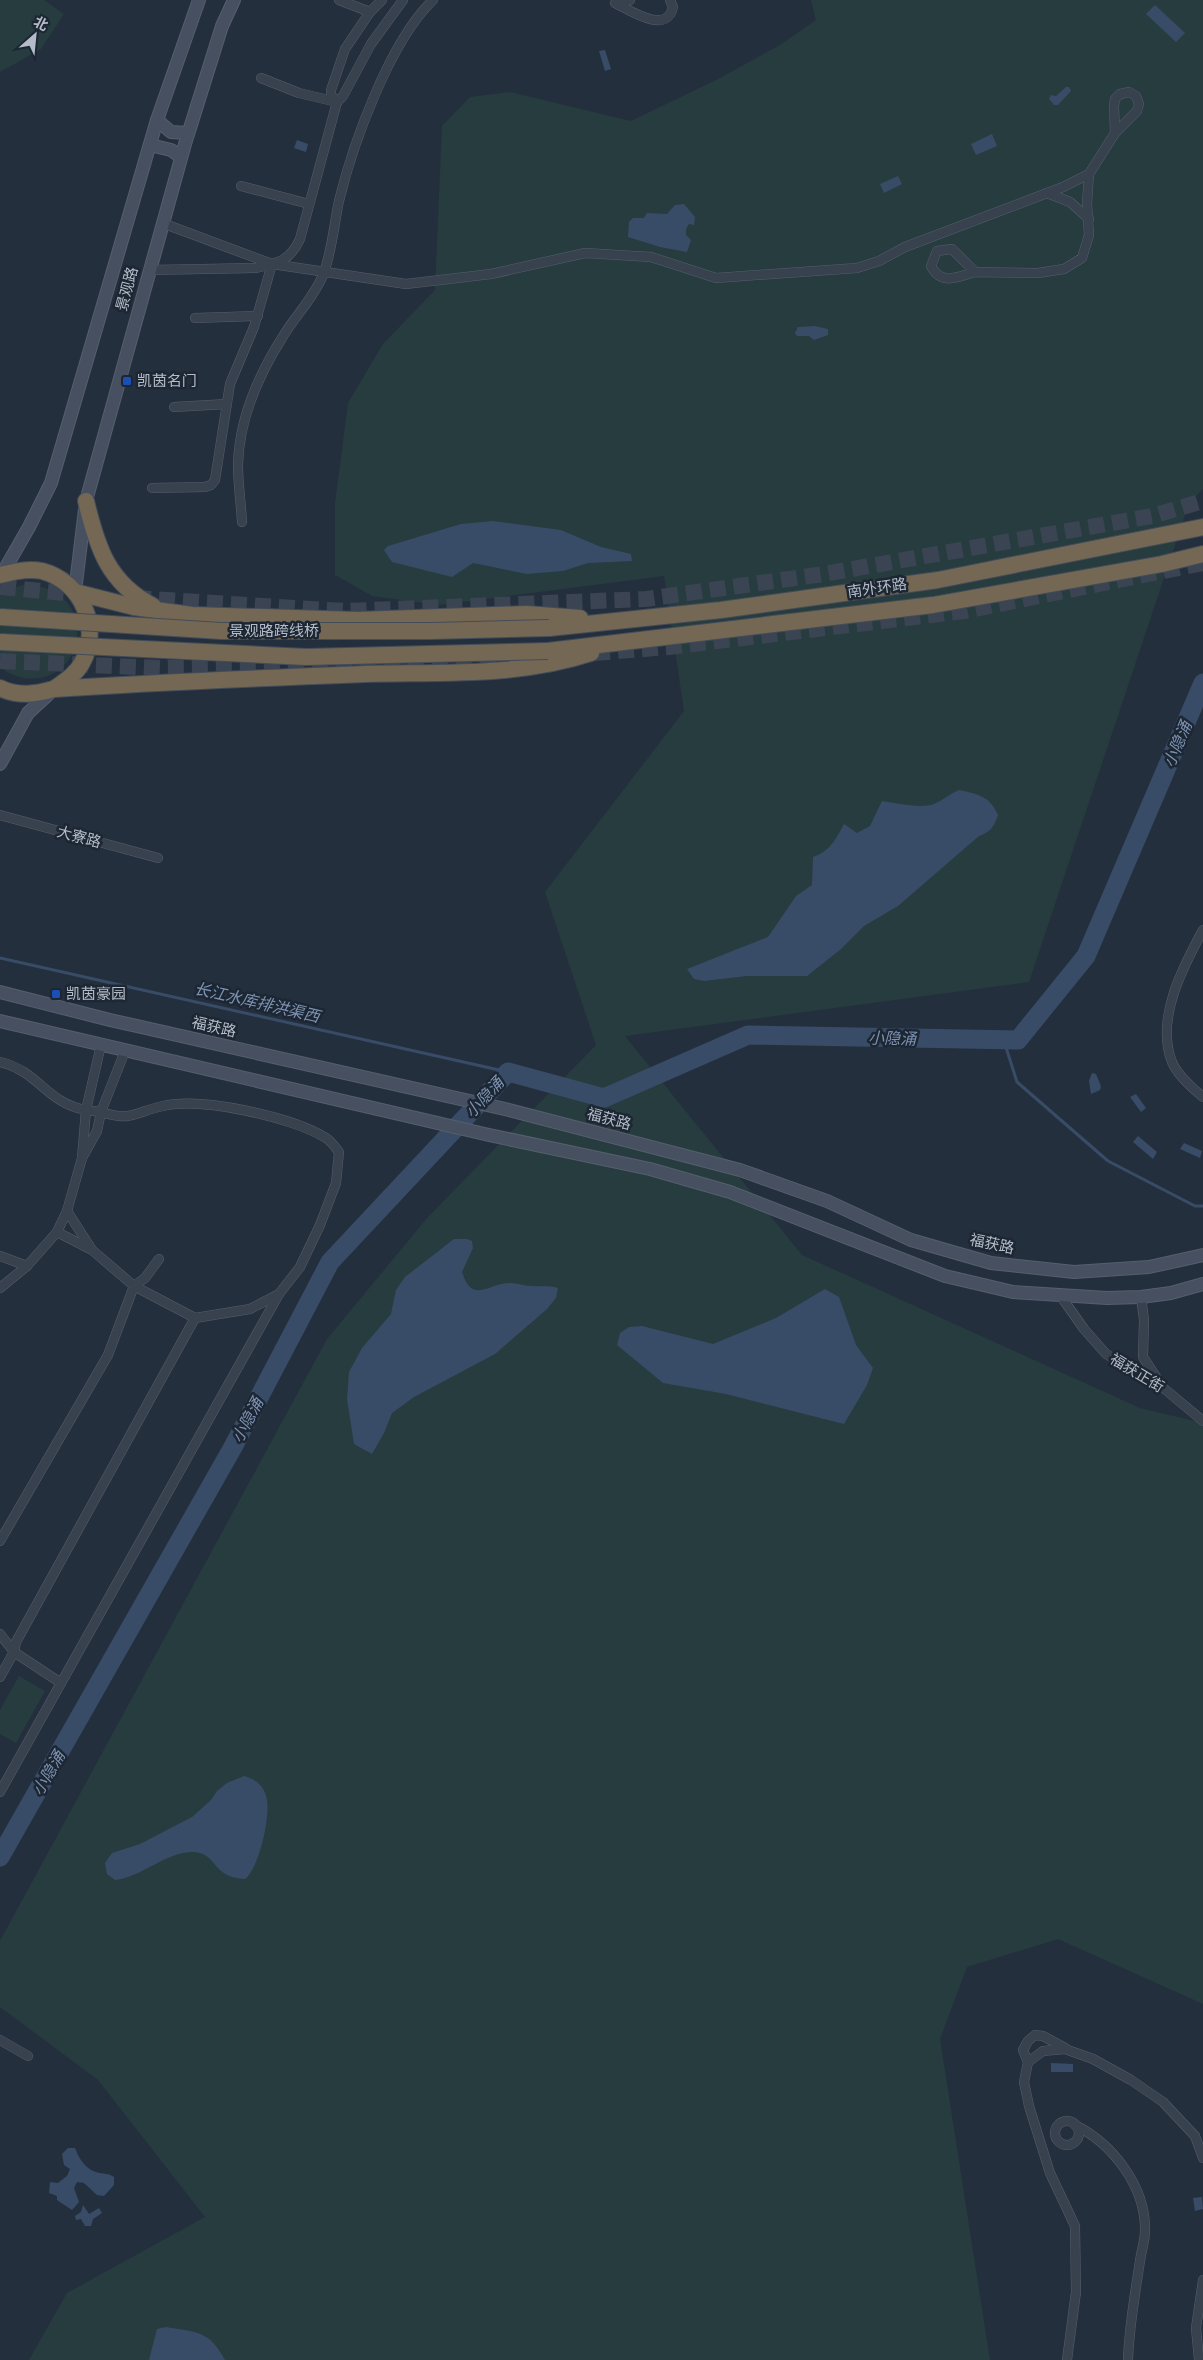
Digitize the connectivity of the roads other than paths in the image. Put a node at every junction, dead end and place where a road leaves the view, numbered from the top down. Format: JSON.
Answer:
{"nodes":[{"id":1,"x":199,"y":0,"type":"edge"},
{"id":2,"x":234,"y":0,"type":"edge"},
{"id":3,"x":339,"y":0,"type":"edge"},
{"id":4,"x":382,"y":0,"type":"edge"},
{"id":5,"x":403,"y":0,"type":"edge"},
{"id":6,"x":432,"y":0,"type":"edge"},
{"id":7,"x":630,"y":0,"type":"edge"},
{"id":8,"x":670,"y":0,"type":"edge"},
{"id":9,"x":612,"y":2,"type":"edge"},
{"id":10,"x":370,"y":12,"type":"junction"},
{"id":11,"x":261,"y":78,"type":"dead end"},
{"id":12,"x":337,"y":102,"type":"junction"},
{"id":13,"x":157,"y":120,"type":"junction"},
{"id":14,"x":188,"y":133,"type":"junction"},
{"id":15,"x":1115,"y":133,"type":"dead end"},
{"id":16,"x":150,"y":146,"type":"junction"},
{"id":17,"x":181,"y":157,"type":"junction"},
{"id":18,"x":1089,"y":174,"type":"junction"},
{"id":19,"x":241,"y":186,"type":"dead end"},
{"id":20,"x":1046,"y":193,"type":"junction"},
{"id":21,"x":308,"y":204,"type":"junction"},
{"id":22,"x":1089,"y":219,"type":"junction"},
{"id":23,"x":162,"y":223,"type":"junction"},
{"id":24,"x":272,"y":264,"type":"junction"},
{"id":25,"x":149,"y":270,"type":"junction"},
{"id":26,"x":977,"y":272,"type":"junction"},
{"id":27,"x":324,"y":273,"type":"junction"},
{"id":28,"x":258,"y":316,"type":"junction"},
{"id":29,"x":194,"y":318,"type":"dead end"},
{"id":30,"x":227,"y":404,"type":"junction"},
{"id":31,"x":174,"y":407,"type":"dead end"},
{"id":32,"x":152,"y":488,"type":"dead end"},
{"id":33,"x":86,"y":501,"type":"junction"},
{"id":34,"x":242,"y":522,"type":"dead end"},
{"id":35,"x":1203,"y":527,"type":"edge"},
{"id":36,"x":1203,"y":554,"type":"edge"},
{"id":37,"x":1,"y":575,"type":"edge"},
{"id":38,"x":75,"y":592,"type":"junction"},
{"id":39,"x":162,"y":611,"type":"junction"},
{"id":40,"x":0,"y":617,"type":"edge"},
{"id":41,"x":622,"y":620,"type":"junction"},
{"id":42,"x":548,"y":628,"type":"joint"},
{"id":43,"x":0,"y":642,"type":"edge"},
{"id":44,"x":621,"y":642,"type":"junction"},
{"id":45,"x":548,"y":651,"type":"joint"},
{"id":46,"x":0,"y":688,"type":"edge"},
{"id":47,"x":54,"y":689,"type":"junction"},
{"id":48,"x":0,"y":764,"type":"edge"},
{"id":49,"x":0,"y":815,"type":"edge"},
{"id":50,"x":158,"y":858,"type":"dead end"},
{"id":51,"x":1203,"y":930,"type":"edge"},
{"id":52,"x":0,"y":992,"type":"edge"},
{"id":53,"x":0,"y":1021,"type":"edge"},
{"id":54,"x":101,"y":1045,"type":"junction"},
{"id":55,"x":125,"y":1050,"type":"junction"},
{"id":56,"x":0,"y":1062,"type":"edge"},
{"id":57,"x":1203,"y":1097,"type":"edge"},
{"id":58,"x":86,"y":1110,"type":"junction"},
{"id":59,"x":101,"y":1112,"type":"junction"},
{"id":60,"x":82,"y":1158,"type":"junction"},
{"id":61,"x":67,"y":1211,"type":"junction"},
{"id":62,"x":57,"y":1232,"type":"junction"},
{"id":63,"x":92,"y":1250,"type":"junction"},
{"id":64,"x":1203,"y":1255,"type":"edge"},
{"id":65,"x":0,"y":1256,"type":"edge"},
{"id":66,"x":159,"y":1259,"type":"dead end"},
{"id":67,"x":27,"y":1266,"type":"junction"},
{"id":68,"x":1203,"y":1284,"type":"edge"},
{"id":69,"x":3,"y":1286,"type":"edge"},
{"id":70,"x":134,"y":1286,"type":"junction"},
{"id":71,"x":279,"y":1294,"type":"junction"},
{"id":72,"x":1060,"y":1295,"type":"junction"},
{"id":73,"x":1141,"y":1297,"type":"junction"},
{"id":74,"x":195,"y":1318,"type":"junction"},
{"id":75,"x":1161,"y":1386,"type":"junction"},
{"id":76,"x":1203,"y":1421,"type":"edge"},
{"id":77,"x":0,"y":1540,"type":"edge"},
{"id":78,"x":0,"y":1634,"type":"edge"},
{"id":79,"x":14,"y":1652,"type":"junction"},
{"id":80,"x":0,"y":1677,"type":"edge"},
{"id":81,"x":60,"y":1683,"type":"junction"},
{"id":82,"x":0,"y":1792,"type":"edge"},
{"id":83,"x":0,"y":2040,"type":"edge"},
{"id":84,"x":1065,"y":2049,"type":"junction"},
{"id":85,"x":28,"y":2056,"type":"dead end"},
{"id":86,"x":1028,"y":2062,"type":"junction"},
{"id":87,"x":1075,"y":2125,"type":"junction"},
{"id":88,"x":1076,"y":2141,"type":"junction"},
{"id":89,"x":1103,"y":2145,"type":"junction"},
{"id":90,"x":1203,"y":2158,"type":"edge"},
{"id":91,"x":1203,"y":2280,"type":"edge"},
{"id":92,"x":1067,"y":2360,"type":"edge"},
{"id":93,"x":1128,"y":2360,"type":"edge"},
{"id":94,"x":1199,"y":2360,"type":"edge"}],
"edges":[{"from":1,"to":13,"type":"street"},
{"from":2,"to":14,"type":"street","name":"景观路"},
{"from":3,"to":10,"type":"street"},
{"from":4,"to":10,"type":"street"},
{"from":5,"to":12,"type":"street"},
{"from":6,"to":27,"type":"street"},
{"from":7,"to":9,"type":"street"},
{"from":8,"to":9,"type":"street"},
{"from":10,"to":12,"type":"street"},
{"from":11,"to":12,"type":"street"},
{"from":12,"to":21,"type":"street"},
{"from":13,"to":14,"type":"street"},
{"from":13,"to":16,"type":"street"},
{"from":14,"to":17,"type":"street","name":"景观路"},
{"from":15,"to":18,"type":"street"},
{"from":16,"to":17,"type":"street"},
{"from":16,"to":37,"type":"street"},
{"from":17,"to":23,"type":"street","name":"景观路"},
{"from":18,"to":20,"type":"street"},
{"from":18,"to":22,"type":"street"},
{"from":19,"to":21,"type":"street"},
{"from":20,"to":22,"type":"street"},
{"from":20,"to":27,"type":"street"},
{"from":21,"to":24,"type":"street"},
{"from":22,"to":26,"type":"street"},
{"from":23,"to":24,"type":"street"},
{"from":23,"to":25,"type":"street","name":"景观路"},
{"from":24,"to":25,"type":"street"},
{"from":24,"to":27,"type":"street"},
{"from":24,"to":28,"type":"street"},
{"from":25,"to":33,"type":"street","name":"景观路"},
{"from":26,"to":26,"type":"street"},
{"from":27,"to":34,"type":"street"},
{"from":28,"to":29,"type":"street"},
{"from":28,"to":30,"type":"street"},
{"from":30,"to":31,"type":"street"},
{"from":30,"to":32,"type":"street"},
{"from":33,"to":38,"type":"street","name":"景观路"},
{"from":33,"to":39,"type":"highway"},
{"from":35,"to":41,"type":"highway","name":"南外环路"},
{"from":36,"to":44,"type":"highway","name":"南外环路"},
{"from":37,"to":38,"type":"highway"},
{"from":38,"to":39,"type":"highway"},
{"from":38,"to":47,"type":"highway"},
{"from":39,"to":41,"type":"highway"},
{"from":40,"to":42,"type":"highway","name":"景观路跨线桥","bridge":true},
{"from":41,"to":42,"type":"highway","name":"南外环路"},
{"from":43,"to":45,"type":"highway","name":"景观路跨线桥","bridge":true},
{"from":44,"to":45,"type":"highway","name":"南外环路"},
{"from":44,"to":47,"type":"highway"},
{"from":46,"to":47,"type":"highway"},
{"from":47,"to":48,"type":"street"},
{"from":49,"to":50,"type":"street","name":"大寮路"},
{"from":51,"to":57,"type":"street"},
{"from":52,"to":64,"type":"street","name":"福获路"},
{"from":53,"to":54,"type":"street"},
{"from":54,"to":55,"type":"street"},
{"from":54,"to":58,"type":"street"},
{"from":55,"to":59,"type":"street"},
{"from":55,"to":72,"type":"street"},
{"from":56,"to":58,"type":"street"},
{"from":58,"to":59,"type":"street"},
{"from":58,"to":60,"type":"street"},
{"from":59,"to":60,"type":"street"},
{"from":59,"to":71,"type":"street"},
{"from":60,"to":61,"type":"street"},
{"from":61,"to":62,"type":"street"},
{"from":61,"to":63,"type":"street"},
{"from":62,"to":63,"type":"street"},
{"from":62,"to":67,"type":"street"},
{"from":63,"to":70,"type":"street"},
{"from":65,"to":67,"type":"street"},
{"from":66,"to":70,"type":"street"},
{"from":67,"to":69,"type":"street"},
{"from":68,"to":73,"type":"street"},
{"from":70,"to":74,"type":"street"},
{"from":70,"to":77,"type":"street"},
{"from":71,"to":74,"type":"street"},
{"from":71,"to":81,"type":"street"},
{"from":72,"to":73,"type":"street"},
{"from":72,"to":75,"type":"street","name":"福获正街"},
{"from":73,"to":75,"type":"street"},
{"from":74,"to":79,"type":"street"},
{"from":75,"to":76,"type":"street","name":"福获正街"},
{"from":78,"to":79,"type":"street"},
{"from":79,"to":80,"type":"street"},
{"from":79,"to":81,"type":"street"},
{"from":81,"to":82,"type":"street"},
{"from":83,"to":85,"type":"street"},
{"from":84,"to":86,"type":"street"},
{"from":84,"to":86,"type":"street"},
{"from":84,"to":90,"type":"street"},
{"from":86,"to":92,"type":"street"},
{"from":87,"to":88,"type":"street"},
{"from":87,"to":88,"type":"street"},
{"from":87,"to":89,"type":"street"},
{"from":88,"to":89,"type":"street"},
{"from":89,"to":93,"type":"street"},
{"from":91,"to":94,"type":"street"}]}
